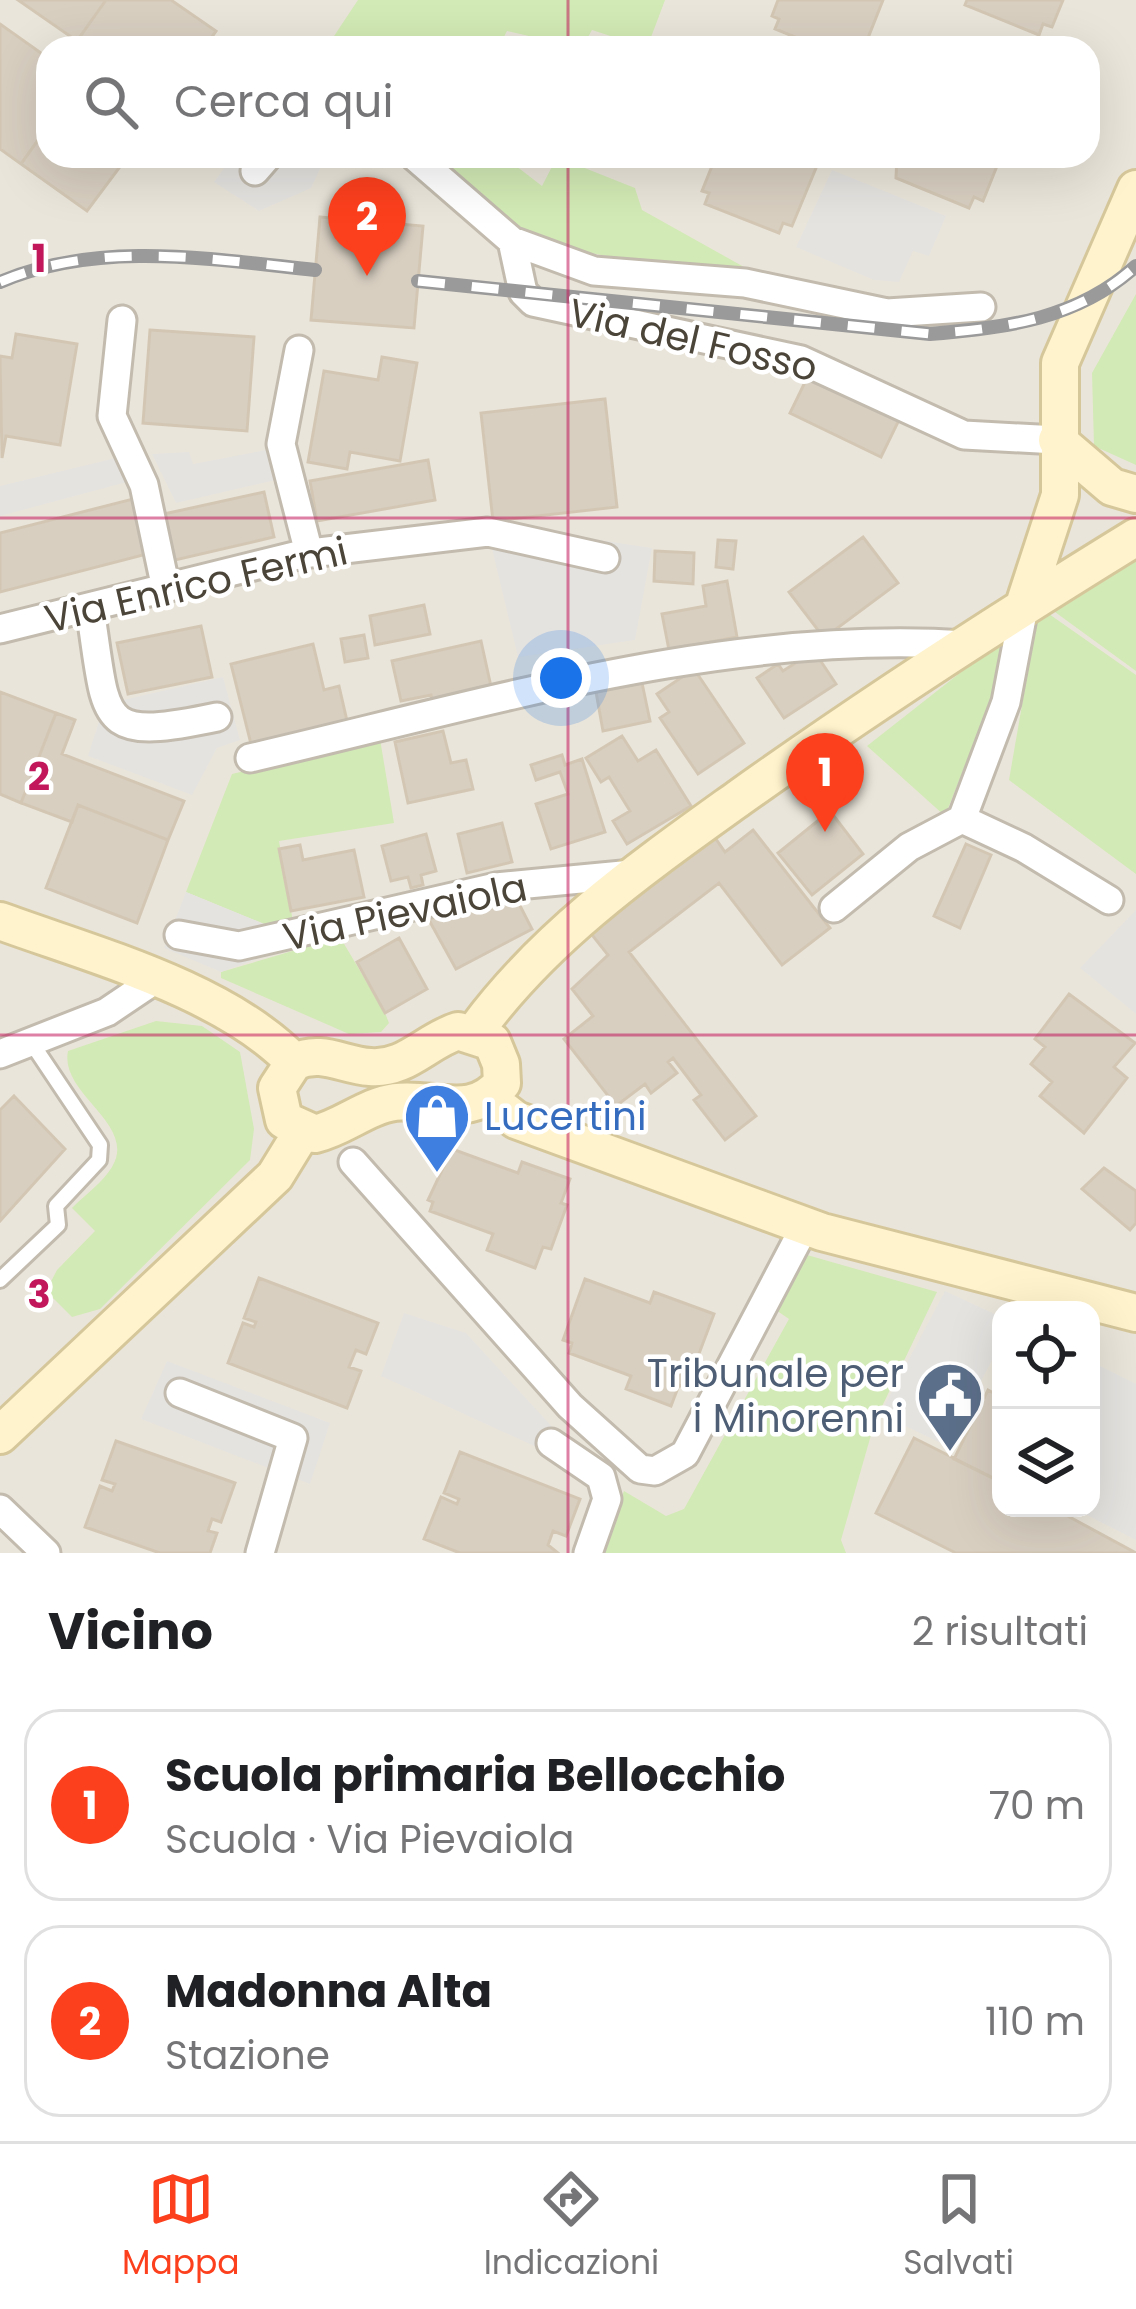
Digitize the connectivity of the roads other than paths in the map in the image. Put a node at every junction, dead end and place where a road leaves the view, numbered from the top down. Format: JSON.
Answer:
{"nodes":[{"id":1,"x":428,"y":168,"type":"edge"},
{"id":2,"x":1136,"y":189,"type":"edge"},
{"id":3,"x":512,"y":241,"type":"junction"},
{"id":4,"x":981,"y":307,"type":"dead end"},
{"id":5,"x":122,"y":320,"type":"dead end"},
{"id":6,"x":299,"y":350,"type":"dead end"},
{"id":7,"x":1057,"y":440,"type":"junction"},
{"id":8,"x":1136,"y":494,"type":"edge"},
{"id":9,"x":1136,"y":537,"type":"edge"},
{"id":10,"x":309,"y":553,"type":"junction"},
{"id":11,"x":605,"y":558,"type":"dead end"},
{"id":12,"x":166,"y":589,"type":"junction"},
{"id":13,"x":1025,"y":602,"type":"junction"},
{"id":14,"x":90,"y":609,"type":"junction"},
{"id":15,"x":0,"y":628,"type":"edge"},
{"id":16,"x":966,"y":645,"type":"junction"},
{"id":17,"x":217,"y":717,"type":"dead end"},
{"id":18,"x":250,"y":758,"type":"dead end"},
{"id":19,"x":962,"y":819,"type":"junction"},
{"id":20,"x":633,"y":874,"type":"junction"},
{"id":21,"x":1109,"y":900,"type":"dead end"},
{"id":22,"x":834,"y":908,"type":"dead end"},
{"id":23,"x":0,"y":920,"type":"edge"},
{"id":24,"x":179,"y":934,"type":"dead end"},
{"id":25,"x":156,"y":979,"type":"junction"},
{"id":26,"x":474,"y":1034,"type":"junction"},
{"id":27,"x":31,"y":1042,"type":"junction"},
{"id":28,"x":0,"y":1054,"type":"edge"},
{"id":29,"x":294,"y":1062,"type":"junction"},
{"id":30,"x":489,"y":1099,"type":"junction"},
{"id":31,"x":302,"y":1132,"type":"junction"},
{"id":32,"x":353,"y":1162,"type":"dead end"},
{"id":33,"x":805,"y":1226,"type":"junction"},
{"id":34,"x":0,"y":1280,"type":"edge"},
{"id":35,"x":1136,"y":1313,"type":"edge"},
{"id":36,"x":180,"y":1393,"type":"dead end"},
{"id":37,"x":0,"y":1435,"type":"edge"},
{"id":38,"x":551,"y":1443,"type":"dead end"},
{"id":39,"x":0,"y":1509,"type":"edge"},
{"id":40,"x":46,"y":1553,"type":"edge"},
{"id":41,"x":260,"y":1553,"type":"edge"},
{"id":42,"x":588,"y":1553,"type":"edge"}],
"edges":[{"from":1,"to":3,"type":"street"},
{"from":2,"to":7,"type":"street"},
{"from":3,"to":4,"type":"street"},
{"from":3,"to":7,"type":"street","name":"Via del Fosso"},
{"from":5,"to":12,"type":"street"},
{"from":6,"to":10,"type":"street"},
{"from":7,"to":8,"type":"street"},
{"from":7,"to":13,"type":"street"},
{"from":9,"to":13,"type":"street","name":"Via Pievaiola"},
{"from":10,"to":11,"type":"street","name":"Via Enrico Fermi"},
{"from":10,"to":12,"type":"street","name":"Via Enrico Fermi"},
{"from":12,"to":14,"type":"street","name":"Via Enrico Fermi"},
{"from":13,"to":16,"type":"street","name":"Via Pievaiola"},
{"from":13,"to":19,"type":"street"},
{"from":14,"to":15,"type":"street","name":"Via Enrico Fermi"},
{"from":14,"to":17,"type":"street"},
{"from":16,"to":18,"type":"street"},
{"from":16,"to":20,"type":"street","name":"Via Pievaiola"},
{"from":19,"to":21,"type":"street"},
{"from":19,"to":22,"type":"street"},
{"from":20,"to":24,"type":"street","name":"Via Pievaiola"},
{"from":20,"to":26,"type":"street","name":"Via Pievaiola"},
{"from":23,"to":25,"type":"street"},
{"from":25,"to":27,"type":"street"},
{"from":25,"to":29,"type":"street"},
{"from":26,"to":29,"type":"street"},
{"from":26,"to":30,"type":"street"},
{"from":27,"to":28,"type":"street"},
{"from":27,"to":34,"type":"lane"},
{"from":29,"to":31,"type":"street"},
{"from":30,"to":31,"type":"street"},
{"from":30,"to":33,"type":"street"},
{"from":31,"to":37,"type":"street"},
{"from":32,"to":33,"type":"street"},
{"from":33,"to":35,"type":"street"},
{"from":36,"to":41,"type":"street"},
{"from":38,"to":42,"type":"street"},
{"from":39,"to":40,"type":"street"}]}
